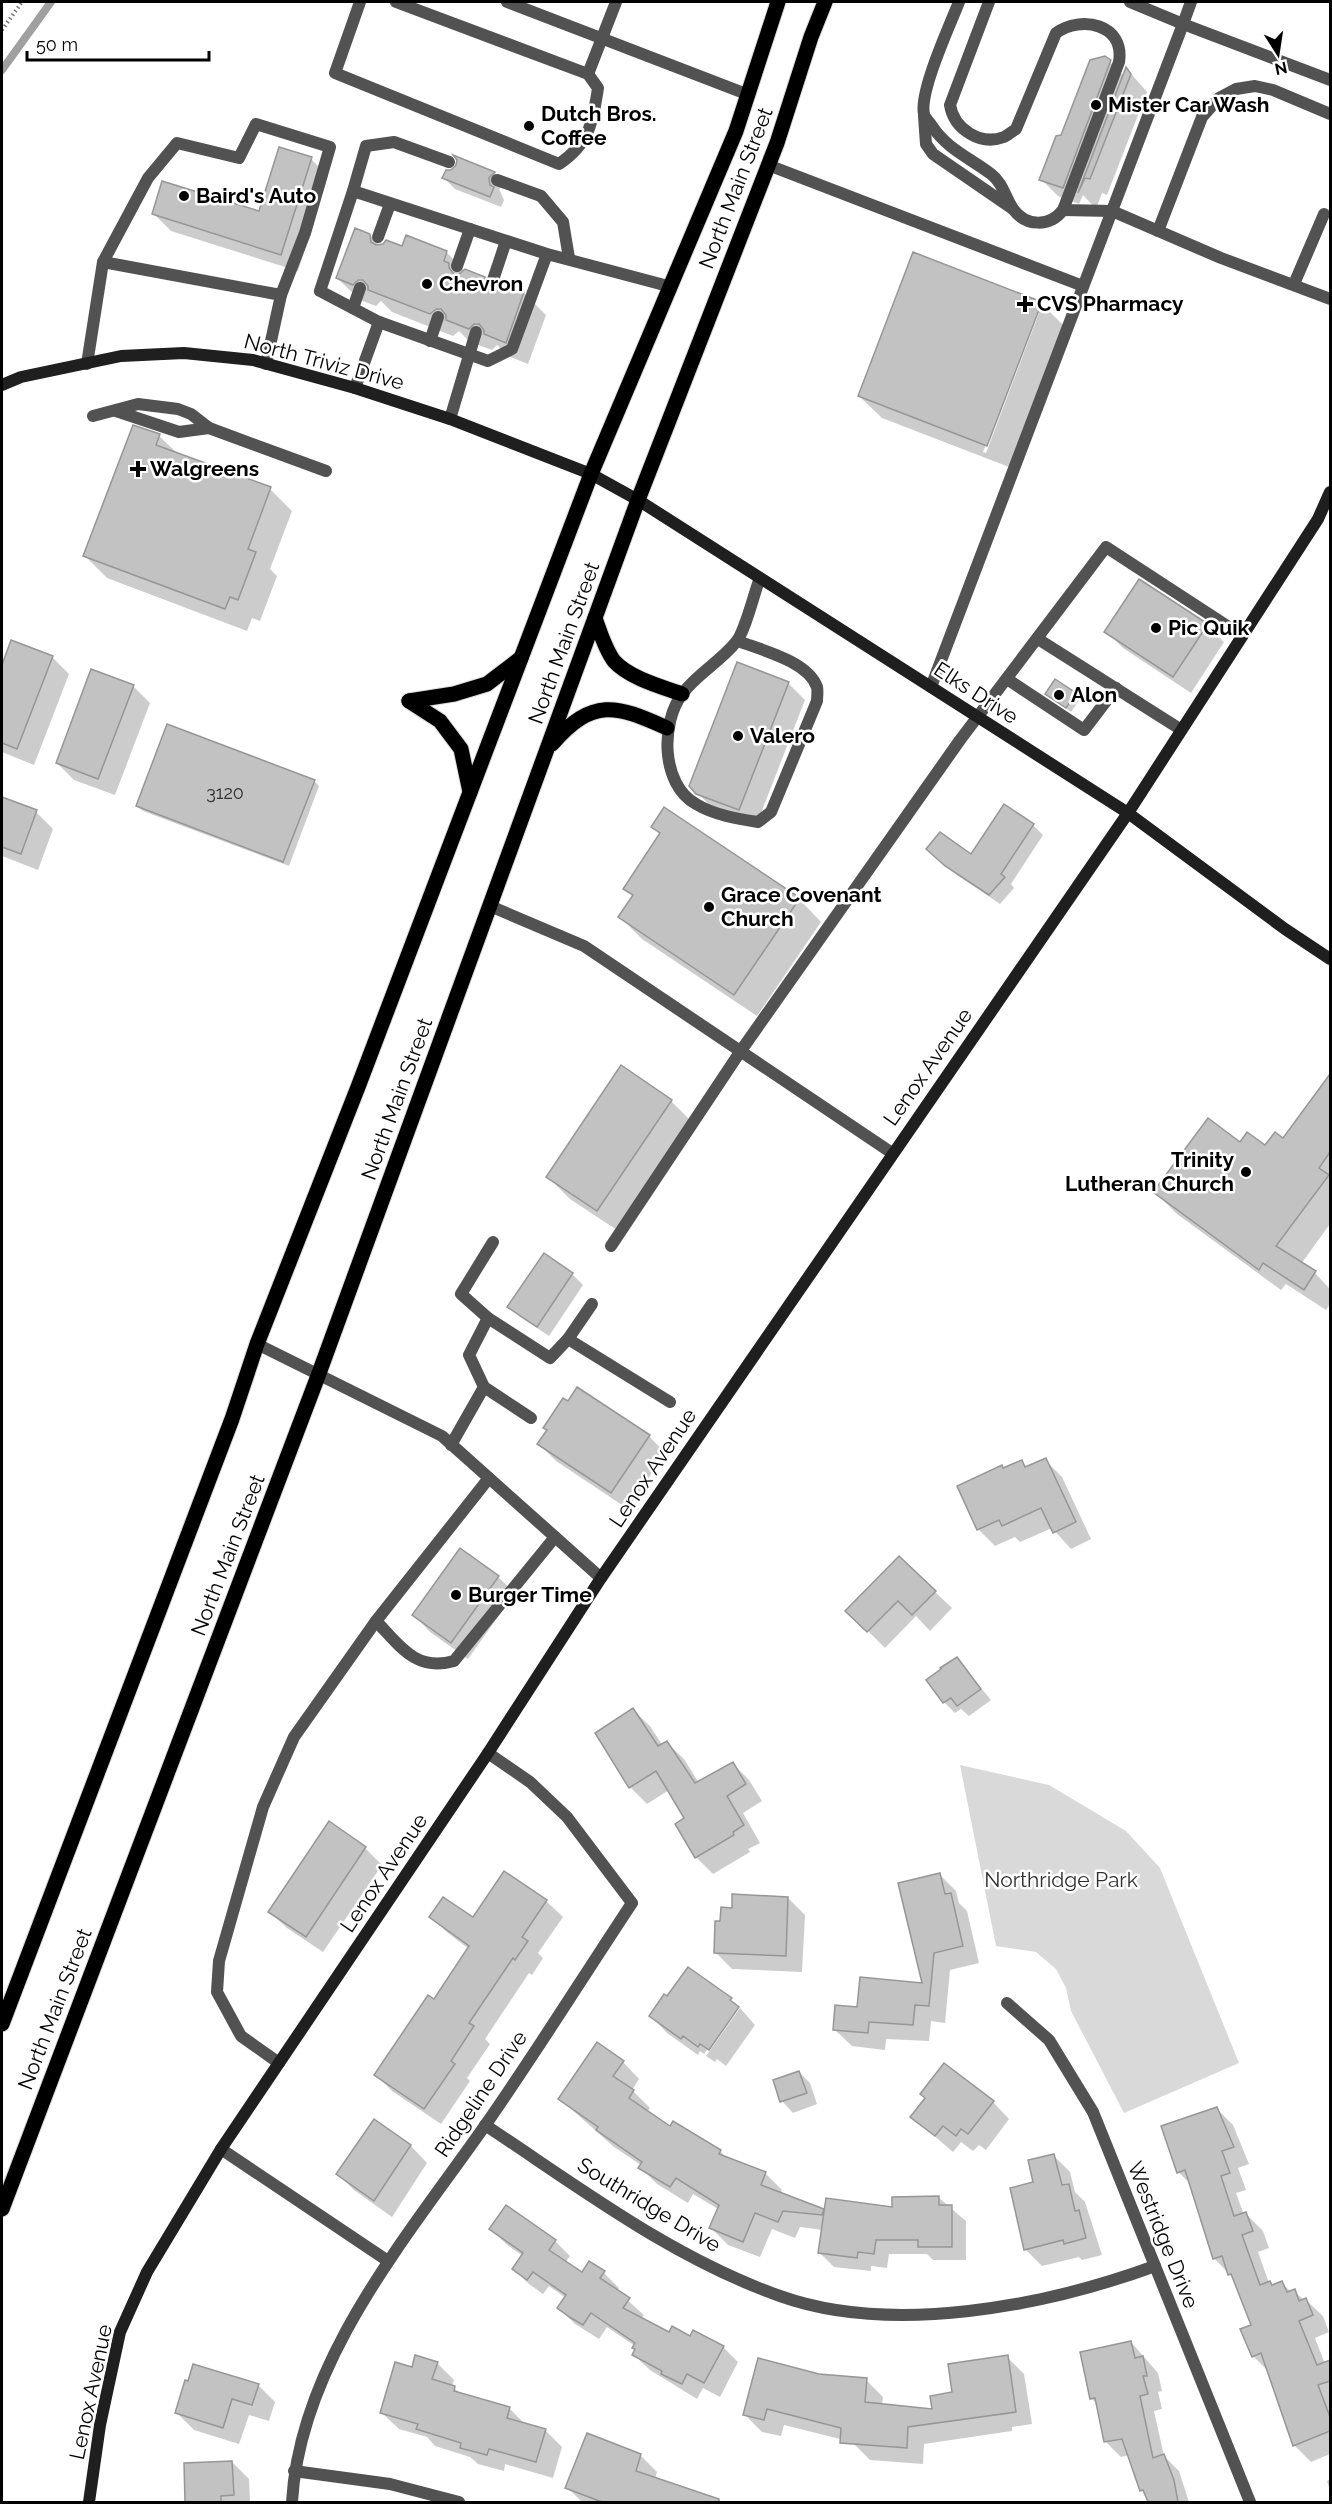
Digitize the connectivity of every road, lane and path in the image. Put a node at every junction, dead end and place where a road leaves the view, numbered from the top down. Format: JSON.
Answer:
{"nodes":[{"id":1,"x":22,"y":2,"type":"edge"},
{"id":2,"x":360,"y":2,"type":"edge"},
{"id":3,"x":396,"y":2,"type":"edge"},
{"id":4,"x":507,"y":2,"type":"edge"},
{"id":5,"x":616,"y":2,"type":"edge"},
{"id":6,"x":778,"y":2,"type":"edge"},
{"id":7,"x":825,"y":2,"type":"edge"},
{"id":8,"x":959,"y":2,"type":"edge"},
{"id":9,"x":989,"y":2,"type":"edge"},
{"id":10,"x":1130,"y":2,"type":"edge"},
{"id":11,"x":1191,"y":2,"type":"edge"},
{"id":12,"x":1183,"y":24,"type":"junction"},
{"id":13,"x":2,"y":30,"type":"edge"},
{"id":14,"x":603,"y":40,"type":"junction"},
{"id":15,"x":588,"y":74,"type":"junction"},
{"id":16,"x":1330,"y":80,"type":"edge"},
{"id":17,"x":749,"y":95,"type":"junction"},
{"id":18,"x":1330,"y":114,"type":"edge"},
{"id":19,"x":449,"y":162,"type":"dead end"},
{"id":20,"x":768,"y":165,"type":"junction"},
{"id":21,"x":497,"y":180,"type":"dead end"},
{"id":22,"x":353,"y":191,"type":"junction"},
{"id":23,"x":390,"y":204,"type":"junction"},
{"id":24,"x":1063,"y":210,"type":"junction"},
{"id":25,"x":1112,"y":212,"type":"junction"},
{"id":26,"x":1324,"y":214,"type":"dead end"},
{"id":27,"x":470,"y":229,"type":"junction"},
{"id":28,"x":1158,"y":231,"type":"junction"},
{"id":29,"x":378,"y":237,"type":"dead end"},
{"id":30,"x":506,"y":241,"type":"junction"},
{"id":31,"x":547,"y":254,"type":"junction"},
{"id":32,"x":569,"y":258,"type":"junction"},
{"id":33,"x":103,"y":262,"type":"junction"},
{"id":34,"x":457,"y":266,"type":"dead end"},
{"id":35,"x":492,"y":280,"type":"dead end"},
{"id":36,"x":1294,"y":284,"type":"junction"},
{"id":37,"x":1083,"y":285,"type":"junction"},
{"id":38,"x":668,"y":286,"type":"junction"},
{"id":39,"x":360,"y":288,"type":"dead end"},
{"id":40,"x":281,"y":295,"type":"junction"},
{"id":41,"x":1330,"y":299,"type":"edge"},
{"id":42,"x":353,"y":308,"type":"junction"},
{"id":43,"x":438,"y":317,"type":"dead end"},
{"id":44,"x":379,"y":322,"type":"junction"},
{"id":45,"x":476,"y":332,"type":"dead end"},
{"id":46,"x":430,"y":341,"type":"junction"},
{"id":47,"x":469,"y":354,"type":"junction"},
{"id":48,"x":87,"y":364,"type":"junction"},
{"id":49,"x":266,"y":364,"type":"junction"},
{"id":50,"x":2,"y":385,"type":"edge"},
{"id":51,"x":355,"y":388,"type":"junction"},
{"id":52,"x":116,"y":411,"type":"junction"},
{"id":53,"x":93,"y":416,"type":"dead end"},
{"id":54,"x":450,"y":419,"type":"junction"},
{"id":55,"x":209,"y":428,"type":"junction"},
{"id":56,"x":326,"y":471,"type":"dead end"},
{"id":57,"x":591,"y":474,"type":"junction"},
{"id":58,"x":1330,"y":492,"type":"edge"},
{"id":59,"x":638,"y":500,"type":"junction"},
{"id":60,"x":760,"y":578,"type":"junction"},
{"id":61,"x":595,"y":618,"type":"junction"},
{"id":62,"x":1241,"y":635,"type":"junction"},
{"id":63,"x":1038,"y":639,"type":"junction"},
{"id":64,"x":738,"y":641,"type":"junction"},
{"id":65,"x":521,"y":657,"type":"junction"},
{"id":66,"x":1007,"y":679,"type":"junction"},
{"id":67,"x":931,"y":687,"type":"junction"},
{"id":68,"x":1116,"y":688,"type":"junction"},
{"id":69,"x":682,"y":694,"type":"junction"},
{"id":70,"x":976,"y":716,"type":"junction"},
{"id":71,"x":668,"y":728,"type":"junction"},
{"id":72,"x":1180,"y":729,"type":"junction"},
{"id":73,"x":547,"y":751,"type":"junction"},
{"id":74,"x":470,"y":792,"type":"junction"},
{"id":75,"x":1128,"y":813,"type":"junction"},
{"id":76,"x":490,"y":906,"type":"junction"},
{"id":77,"x":1330,"y":959,"type":"edge"},
{"id":78,"x":740,"y":1052,"type":"junction"},
{"id":79,"x":892,"y":1154,"type":"junction"},
{"id":80,"x":493,"y":1242,"type":"dead end"},
{"id":81,"x":611,"y":1246,"type":"dead end"},
{"id":82,"x":592,"y":1304,"type":"dead end"},
{"id":83,"x":488,"y":1318,"type":"junction"},
{"id":84,"x":568,"y":1339,"type":"junction"},
{"id":85,"x":257,"y":1344,"type":"junction"},
{"id":86,"x":318,"y":1376,"type":"junction"},
{"id":87,"x":484,"y":1387,"type":"junction"},
{"id":88,"x":670,"y":1402,"type":"dead end"},
{"id":89,"x":531,"y":1418,"type":"dead end"},
{"id":90,"x":452,"y":1445,"type":"junction"},
{"id":91,"x":489,"y":1479,"type":"junction"},
{"id":92,"x":555,"y":1537,"type":"junction"},
{"id":93,"x":601,"y":1578,"type":"junction"},
{"id":94,"x":376,"y":1621,"type":"junction"},
{"id":95,"x":488,"y":1753,"type":"junction"},
{"id":96,"x":1007,"y":2003,"type":"dead end"},
{"id":97,"x":2,"y":2024,"type":"edge"},
{"id":98,"x":279,"y":2063,"type":"junction"},
{"id":99,"x":485,"y":2125,"type":"junction"},
{"id":100,"x":221,"y":2150,"type":"junction"},
{"id":101,"x":2,"y":2209,"type":"edge"},
{"id":102,"x":387,"y":2261,"type":"junction"},
{"id":103,"x":1155,"y":2266,"type":"junction"},
{"id":104,"x":294,"y":2471,"type":"junction"},
{"id":105,"x":89,"y":2502,"type":"edge"},
{"id":106,"x":292,"y":2502,"type":"edge"},
{"id":107,"x":459,"y":2502,"type":"edge"},
{"id":108,"x":1250,"y":2502,"type":"edge"}],
"edges":[{"from":1,"to":13,"type":"path"},
{"from":2,"to":15,"type":"street"},
{"from":3,"to":15,"type":"street"},
{"from":4,"to":14,"type":"street"},
{"from":5,"to":14,"type":"street"},
{"from":6,"to":17,"type":"main road","name":"North Main Street"},
{"from":7,"to":20,"type":"main road","name":"North Main Street"},
{"from":8,"to":24,"type":"street"},
{"from":9,"to":24,"type":"street"},
{"from":10,"to":12,"type":"street"},
{"from":11,"to":12,"type":"street"},
{"from":12,"to":16,"type":"street"},
{"from":12,"to":25,"type":"street"},
{"from":14,"to":15,"type":"street"},
{"from":14,"to":17,"type":"street"},
{"from":17,"to":38,"type":"main road","name":"North Main Street"},
{"from":18,"to":28,"type":"street"},
{"from":19,"to":22,"type":"street"},
{"from":20,"to":37,"type":"street"},
{"from":20,"to":59,"type":"main road","name":"North Main Street"},
{"from":21,"to":32,"type":"street"},
{"from":22,"to":23,"type":"street"},
{"from":22,"to":42,"type":"street"},
{"from":23,"to":27,"type":"street"},
{"from":23,"to":29,"type":"street"},
{"from":24,"to":25,"type":"street"},
{"from":25,"to":28,"type":"street"},
{"from":25,"to":37,"type":"street"},
{"from":26,"to":36,"type":"street"},
{"from":27,"to":30,"type":"street"},
{"from":27,"to":34,"type":"street"},
{"from":28,"to":36,"type":"street"},
{"from":30,"to":31,"type":"street"},
{"from":30,"to":35,"type":"street"},
{"from":31,"to":32,"type":"street"},
{"from":31,"to":47,"type":"street"},
{"from":32,"to":38,"type":"street"},
{"from":33,"to":40,"type":"street"},
{"from":33,"to":40,"type":"street"},
{"from":33,"to":48,"type":"street"},
{"from":36,"to":41,"type":"street"},
{"from":37,"to":67,"type":"street"},
{"from":38,"to":57,"type":"main road","name":"North Main Street"},
{"from":39,"to":42,"type":"street"},
{"from":40,"to":49,"type":"street"},
{"from":42,"to":44,"type":"street"},
{"from":43,"to":46,"type":"street"},
{"from":44,"to":46,"type":"street"},
{"from":44,"to":51,"type":"street"},
{"from":45,"to":47,"type":"street"},
{"from":46,"to":47,"type":"street"},
{"from":47,"to":54,"type":"street"},
{"from":48,"to":49,"type":"street","name":"North Triviz Drive"},
{"from":48,"to":50,"type":"street","name":"North Triviz Drive"},
{"from":49,"to":51,"type":"street","name":"North Triviz Drive"},
{"from":51,"to":54,"type":"street","name":"North Triviz Drive"},
{"from":52,"to":53,"type":"street"},
{"from":52,"to":55,"type":"street"},
{"from":52,"to":55,"type":"street"},
{"from":54,"to":57,"type":"street","name":"North Triviz Drive"},
{"from":55,"to":56,"type":"street"},
{"from":57,"to":59,"type":"street","name":"Elks Drive"},
{"from":57,"to":65,"type":"main road","name":"North Main Street"},
{"from":58,"to":62,"type":"street","name":"Lenox Avenue"},
{"from":59,"to":60,"type":"street","name":"Elks Drive"},
{"from":59,"to":61,"type":"main road","name":"North Main Street"},
{"from":60,"to":64,"type":"street"},
{"from":60,"to":67,"type":"street","name":"Elks Drive"},
{"from":61,"to":69,"type":"main road"},
{"from":61,"to":73,"type":"main road","name":"North Main Street"},
{"from":62,"to":63,"type":"street"},
{"from":62,"to":72,"type":"street","name":"Lenox Avenue"},
{"from":63,"to":66,"type":"street"},
{"from":63,"to":68,"type":"street"},
{"from":64,"to":69,"type":"street"},
{"from":64,"to":71,"type":"street"},
{"from":65,"to":74,"type":"main road","name":"North Main Street"},
{"from":65,"to":74,"type":"main road"},
{"from":66,"to":68,"type":"street"},
{"from":66,"to":70,"type":"street"},
{"from":67,"to":70,"type":"street","name":"Elks Drive"},
{"from":68,"to":72,"type":"street"},
{"from":69,"to":71,"type":"street"},
{"from":70,"to":75,"type":"street","name":"Elks Drive"},
{"from":70,"to":78,"type":"street"},
{"from":71,"to":73,"type":"main road"},
{"from":72,"to":75,"type":"street","name":"Lenox Avenue"},
{"from":73,"to":76,"type":"main road","name":"North Main Street"},
{"from":74,"to":85,"type":"main road","name":"North Main Street"},
{"from":75,"to":77,"type":"street","name":"Elks Drive"},
{"from":75,"to":79,"type":"street","name":"Lenox Avenue"},
{"from":76,"to":78,"type":"street"},
{"from":76,"to":86,"type":"main road","name":"North Main Street"},
{"from":78,"to":79,"type":"street"},
{"from":78,"to":81,"type":"street"},
{"from":79,"to":93,"type":"street","name":"Lenox Avenue"},
{"from":80,"to":83,"type":"street"},
{"from":82,"to":84,"type":"street"},
{"from":83,"to":84,"type":"street"},
{"from":83,"to":87,"type":"street"},
{"from":84,"to":88,"type":"street"},
{"from":85,"to":86,"type":"street"},
{"from":85,"to":97,"type":"main road","name":"North Main Street"},
{"from":86,"to":90,"type":"street"},
{"from":86,"to":101,"type":"main road","name":"North Main Street"},
{"from":87,"to":89,"type":"street"},
{"from":87,"to":90,"type":"street"},
{"from":90,"to":91,"type":"street"},
{"from":91,"to":92,"type":"street"},
{"from":91,"to":94,"type":"street"},
{"from":92,"to":93,"type":"street"},
{"from":92,"to":94,"type":"street"},
{"from":93,"to":95,"type":"street","name":"Lenox Avenue"},
{"from":94,"to":98,"type":"street"},
{"from":95,"to":98,"type":"street","name":"Lenox Avenue"},
{"from":95,"to":99,"type":"street","name":"Ridgeline Drive"},
{"from":96,"to":103,"type":"street","name":"Westridge Drive"},
{"from":98,"to":100,"type":"street","name":"Lenox Avenue"},
{"from":99,"to":102,"type":"street","name":"Ridgeline Drive"},
{"from":99,"to":103,"type":"street","name":"Southridge Drive"},
{"from":100,"to":102,"type":"street"},
{"from":100,"to":105,"type":"street","name":"Lenox Avenue"},
{"from":102,"to":104,"type":"street","name":"Ridgeline Drive"},
{"from":103,"to":108,"type":"street","name":"Westridge Drive"},
{"from":104,"to":106,"type":"street","name":"Ridgeline Drive"},
{"from":104,"to":107,"type":"street"}]}
